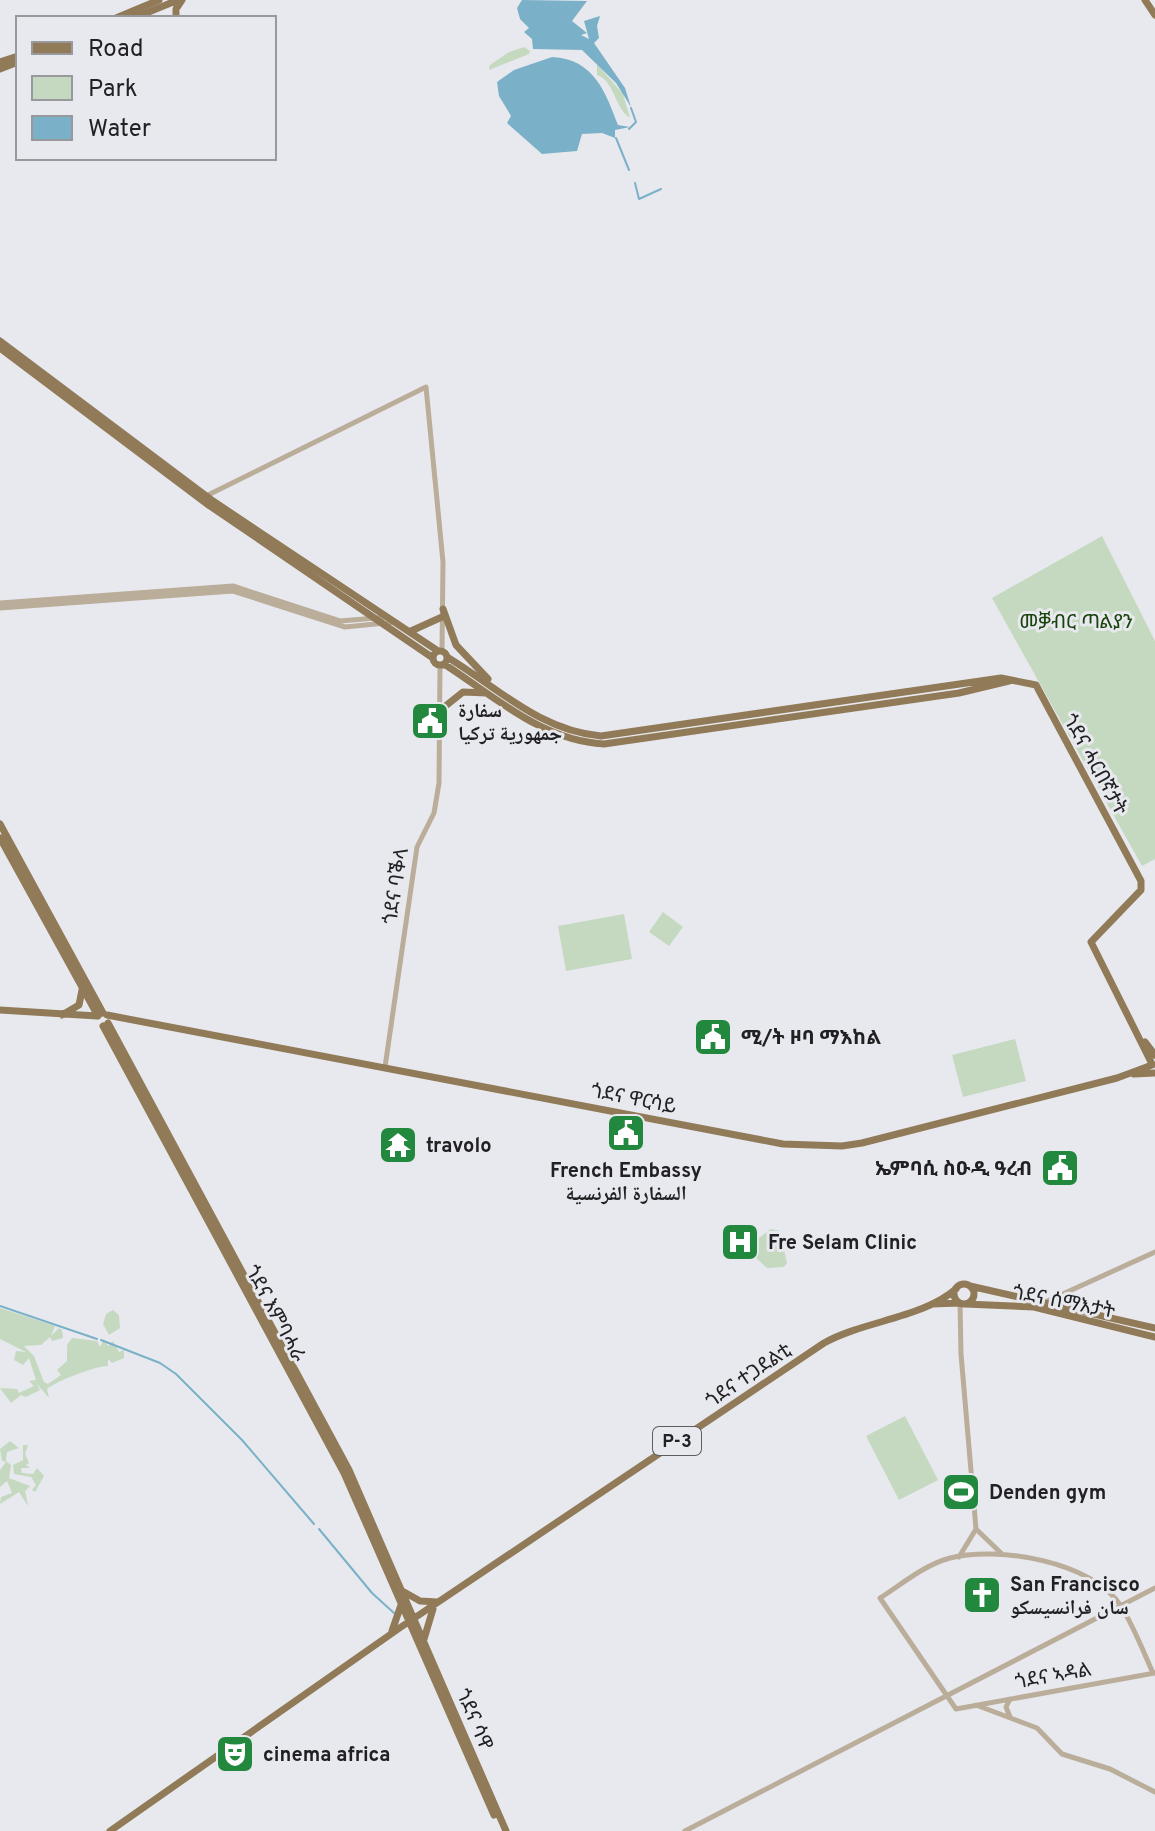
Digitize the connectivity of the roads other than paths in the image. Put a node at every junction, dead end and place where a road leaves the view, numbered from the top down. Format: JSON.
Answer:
{"nodes":[{"id":1,"x":159,"y":0,"type":"edge"},
{"id":2,"x":180,"y":0,"type":"edge"},
{"id":3,"x":1145,"y":0,"type":"edge"},
{"id":4,"x":1155,"y":15,"type":"edge"},
{"id":5,"x":121,"y":16,"type":"edge"},
{"id":6,"x":139,"y":16,"type":"edge"},
{"id":7,"x":0,"y":341,"type":"edge"},
{"id":8,"x":0,"y":348,"type":"edge"},
{"id":9,"x":206,"y":496,"type":"junction"},
{"id":10,"x":0,"y":606,"type":"edge"},
{"id":11,"x":357,"y":611,"type":"dead end"},
{"id":12,"x":443,"y":613,"type":"junction"},
{"id":13,"x":384,"y":620,"type":"junction"},
{"id":14,"x":355,"y":621,"type":"junction"},
{"id":15,"x":411,"y":631,"type":"junction"},
{"id":16,"x":442,"y":657,"type":"junction"},
{"id":17,"x":493,"y":691,"type":"junction"},
{"id":18,"x":443,"y":708,"type":"junction"},
{"id":19,"x":0,"y":824,"type":"edge"},
{"id":20,"x":0,"y":838,"type":"edge"},
{"id":21,"x":80,"y":984,"type":"junction"},
{"id":22,"x":0,"y":1010,"type":"edge"},
{"id":23,"x":60,"y":1016,"type":"junction"},
{"id":24,"x":103,"y":1019,"type":"junction"},
{"id":25,"x":128,"y":1022,"type":"junction"},
{"id":26,"x":115,"y":1037,"type":"junction"},
{"id":27,"x":1143,"y":1041,"type":"junction"},
{"id":28,"x":1155,"y":1055,"type":"edge"},
{"id":29,"x":385,"y":1067,"type":"junction"},
{"id":30,"x":1154,"y":1067,"type":"edge"},
{"id":31,"x":1155,"y":1252,"type":"edge"},
{"id":32,"x":970,"y":1286,"type":"junction"},
{"id":33,"x":956,"y":1289,"type":"junction"},
{"id":34,"x":1044,"y":1302,"type":"junction"},
{"id":35,"x":963,"y":1303,"type":"junction"},
{"id":36,"x":926,"y":1304,"type":"junction"},
{"id":37,"x":1034,"y":1307,"type":"junction"},
{"id":38,"x":1155,"y":1328,"type":"edge"},
{"id":39,"x":1155,"y":1337,"type":"edge"},
{"id":40,"x":976,"y":1529,"type":"junction"},
{"id":41,"x":1002,"y":1554,"type":"junction"},
{"id":42,"x":959,"y":1557,"type":"junction"},
{"id":43,"x":1155,"y":1588,"type":"edge"},
{"id":44,"x":401,"y":1589,"type":"junction"},
{"id":45,"x":401,"y":1603,"type":"junction"},
{"id":46,"x":438,"y":1603,"type":"junction"},
{"id":47,"x":1121,"y":1605,"type":"junction"},
{"id":48,"x":412,"y":1621,"type":"junction"},
{"id":49,"x":391,"y":1634,"type":"junction"},
{"id":50,"x":421,"y":1641,"type":"junction"},
{"id":51,"x":1154,"y":1673,"type":"edge"},
{"id":52,"x":947,"y":1696,"type":"junction"},
{"id":53,"x":1011,"y":1698,"type":"junction"},
{"id":54,"x":975,"y":1705,"type":"junction"},
{"id":55,"x":1010,"y":1717,"type":"junction"},
{"id":56,"x":1155,"y":1792,"type":"edge"},
{"id":57,"x":110,"y":1831,"type":"edge"},
{"id":58,"x":503,"y":1831,"type":"edge"},
{"id":59,"x":685,"y":1831,"type":"edge"}],
"edges":[{"from":1,"to":5,"type":"main road"},
{"from":2,"to":6,"type":"main road"},
{"from":3,"to":4,"type":"main road"},
{"from":7,"to":9,"type":"main road"},
{"from":8,"to":13,"type":"main road"},
{"from":9,"to":12,"type":"street","name":"ጎደና ባቕላ"},
{"from":9,"to":13,"type":"main road"},
{"from":10,"to":13,"type":"street"},
{"from":10,"to":14,"type":"street"},
{"from":11,"to":14,"type":"street"},
{"from":12,"to":15,"type":"main road"},
{"from":12,"to":16,"type":"street","name":"ጎደና ባቕላ"},
{"from":12,"to":17,"type":"main road"},
{"from":13,"to":14,"type":"street"},
{"from":13,"to":15,"type":"main road"},
{"from":13,"to":16,"type":"main road"},
{"from":15,"to":16,"type":"main road"},
{"from":16,"to":17,"type":"main road"},
{"from":16,"to":18,"type":"street","name":"ጎደና ባቕላ"},
{"from":17,"to":18,"type":"main road"},
{"from":17,"to":27,"type":"main road","name":"ጎደና ሓርበኛታት"},
{"from":18,"to":29,"type":"street","name":"ጎደና ባቕላ"},
{"from":19,"to":24,"type":"main road"},
{"from":20,"to":21,"type":"main road"},
{"from":21,"to":23,"type":"main road"},
{"from":21,"to":24,"type":"main road"},
{"from":22,"to":23,"type":"main road"},
{"from":23,"to":24,"type":"main road"},
{"from":24,"to":25,"type":"main road","name":"ጎደና ዋርሳይ"},
{"from":24,"to":26,"type":"main road","name":"ጎደና እምባሓራ"},
{"from":24,"to":45,"type":"main road","name":"ጎደና እምባሓራ"},
{"from":25,"to":26,"type":"main road"},
{"from":25,"to":29,"type":"main road","name":"ጎደና ዋርሳይ"},
{"from":26,"to":44,"type":"main road","name":"ጎደና እምባሓራ"},
{"from":27,"to":28,"type":"main road"},
{"from":27,"to":30,"type":"main road"},
{"from":29,"to":30,"type":"main road","name":"ጎደና ዋርሳይ"},
{"from":31,"to":34,"type":"street"},
{"from":32,"to":33,"type":"main road"},
{"from":32,"to":34,"type":"main road","name":"ጎደና ሰማእታት"},
{"from":32,"to":35,"type":"main road"},
{"from":33,"to":35,"type":"main road"},
{"from":33,"to":36,"type":"main road","name":"ጎደና ተጋደልቲ","number":"P-3"},
{"from":34,"to":37,"type":"street"},
{"from":34,"to":38,"type":"main road","name":"ጎደና ሰማእታት"},
{"from":35,"to":36,"type":"main road","name":"ጎደና ተጋደልቲ","number":"P-3"},
{"from":35,"to":37,"type":"main road","name":"ጎደና ሰማእታት"},
{"from":35,"to":40,"type":"street"},
{"from":36,"to":46,"type":"main road","name":"ጎደና ተጋደልቲ","number":"P-3"},
{"from":37,"to":39,"type":"main road","name":"ጎደና ሰማእታት"},
{"from":40,"to":41,"type":"street"},
{"from":40,"to":42,"type":"street"},
{"from":41,"to":42,"type":"street"},
{"from":41,"to":47,"type":"street"},
{"from":42,"to":52,"type":"street"},
{"from":43,"to":47,"type":"street"},
{"from":44,"to":46,"type":"main road"},
{"from":44,"to":48,"type":"main road","name":"ጎደና እምባሓራ"},
{"from":45,"to":48,"type":"main road","name":"ጎደና እምባሓራ"},
{"from":45,"to":49,"type":"main road"},
{"from":46,"to":48,"type":"main road","number":"P-3"},
{"from":46,"to":50,"type":"main road"},
{"from":47,"to":51,"type":"street"},
{"from":47,"to":52,"type":"street"},
{"from":48,"to":49,"type":"main road","number":"P-3"},
{"from":48,"to":50,"type":"main road","name":"ጎደና ሳዋ"},
{"from":49,"to":50,"type":"main road"},
{"from":49,"to":57,"type":"main road","number":"P-3"},
{"from":50,"to":58,"type":"main road","name":"ጎደና ሳዋ"},
{"from":51,"to":53,"type":"street","name":"ጎደና ኣዳል"},
{"from":52,"to":54,"type":"street","name":"ጎደና ኣዳል"},
{"from":52,"to":59,"type":"street"},
{"from":53,"to":54,"type":"street","name":"ጎደና ኣዳል"},
{"from":53,"to":55,"type":"street"},
{"from":54,"to":55,"type":"street"},
{"from":55,"to":56,"type":"street"}]}
